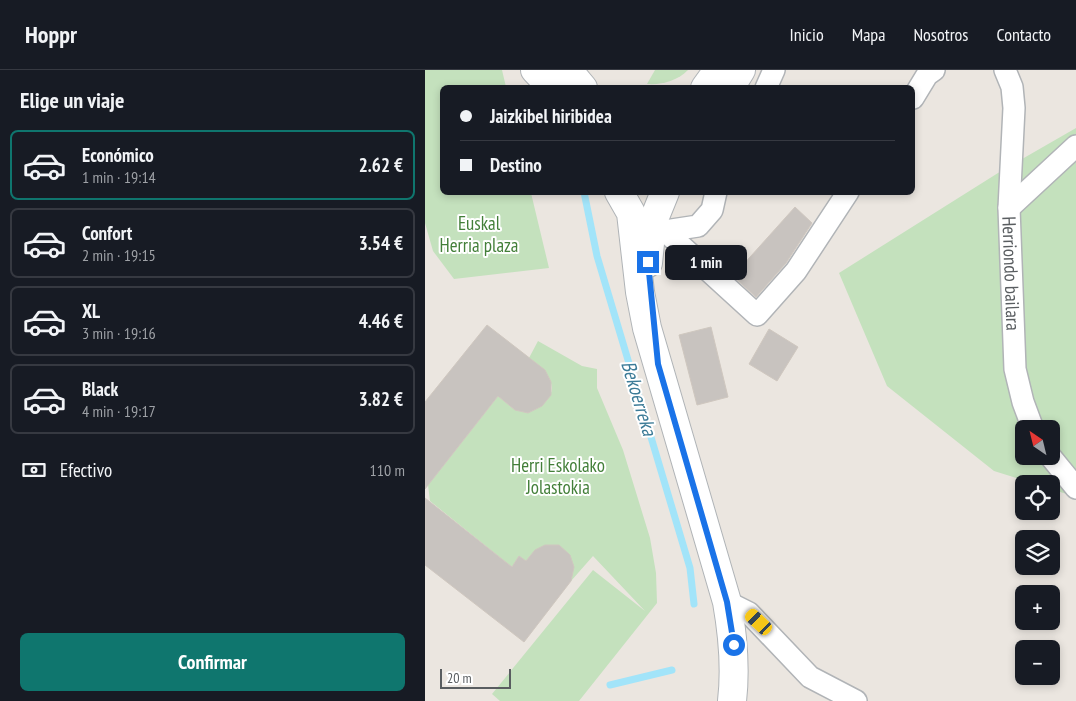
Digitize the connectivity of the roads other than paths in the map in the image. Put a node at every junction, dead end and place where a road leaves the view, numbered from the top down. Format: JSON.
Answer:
{"nodes":[{"id":1,"x":535,"y":70,"type":"edge"},
{"id":2,"x":568,"y":70,"type":"edge"},
{"id":3,"x":718,"y":70,"type":"edge"},
{"id":4,"x":741,"y":70,"type":"edge"},
{"id":5,"x":774,"y":70,"type":"edge"},
{"id":6,"x":934,"y":70,"type":"edge"},
{"id":7,"x":1005,"y":70,"type":"edge"},
{"id":8,"x":549,"y":85,"type":"edge"},
{"id":9,"x":580,"y":85,"type":"edge"},
{"id":10,"x":707,"y":85,"type":"edge"},
{"id":11,"x":732,"y":85,"type":"edge"},
{"id":12,"x":767,"y":85,"type":"edge"},
{"id":13,"x":915,"y":95,"type":"edge"},
{"id":14,"x":1076,"y":146,"type":"edge"},
{"id":15,"x":621,"y":195,"type":"edge"},
{"id":16,"x":628,"y":195,"type":"edge"},
{"id":17,"x":651,"y":195,"type":"edge"},
{"id":18,"x":664,"y":195,"type":"edge"},
{"id":19,"x":715,"y":195,"type":"edge"},
{"id":20,"x":845,"y":195,"type":"edge"},
{"id":21,"x":1009,"y":208,"type":"junction"},
{"id":22,"x":659,"y":227,"type":"junction"},
{"id":23,"x":658,"y":364,"type":"junction"},
{"id":24,"x":1030,"y":420,"type":"edge"},
{"id":25,"x":1057,"y":465,"type":"edge"},
{"id":26,"x":1076,"y":488,"type":"edge"},
{"id":27,"x":727,"y":602,"type":"junction"},
{"id":28,"x":732,"y":701,"type":"edge"},
{"id":29,"x":856,"y":701,"type":"edge"}],
"edges":[{"from":1,"to":8,"type":"main road"},
{"from":2,"to":9,"type":"main road"},
{"from":3,"to":10,"type":"main road"},
{"from":4,"to":11,"type":"main road"},
{"from":5,"to":12,"type":"street"},
{"from":6,"to":13,"type":"street"},
{"from":7,"to":21,"type":"street"},
{"from":14,"to":21,"type":"street","name":"Herriondo bailara"},
{"from":15,"to":23,"type":"main road"},
{"from":16,"to":17,"type":"main road"},
{"from":18,"to":22,"type":"main road"},
{"from":19,"to":22,"type":"street"},
{"from":20,"to":22,"type":"street"},
{"from":21,"to":24,"type":"street","name":"Herriondo bailara"},
{"from":22,"to":23,"type":"main road"},
{"from":23,"to":27,"type":"main road"},
{"from":25,"to":26,"type":"street"},
{"from":27,"to":28,"type":"main road"},
{"from":27,"to":29,"type":"street"}]}
